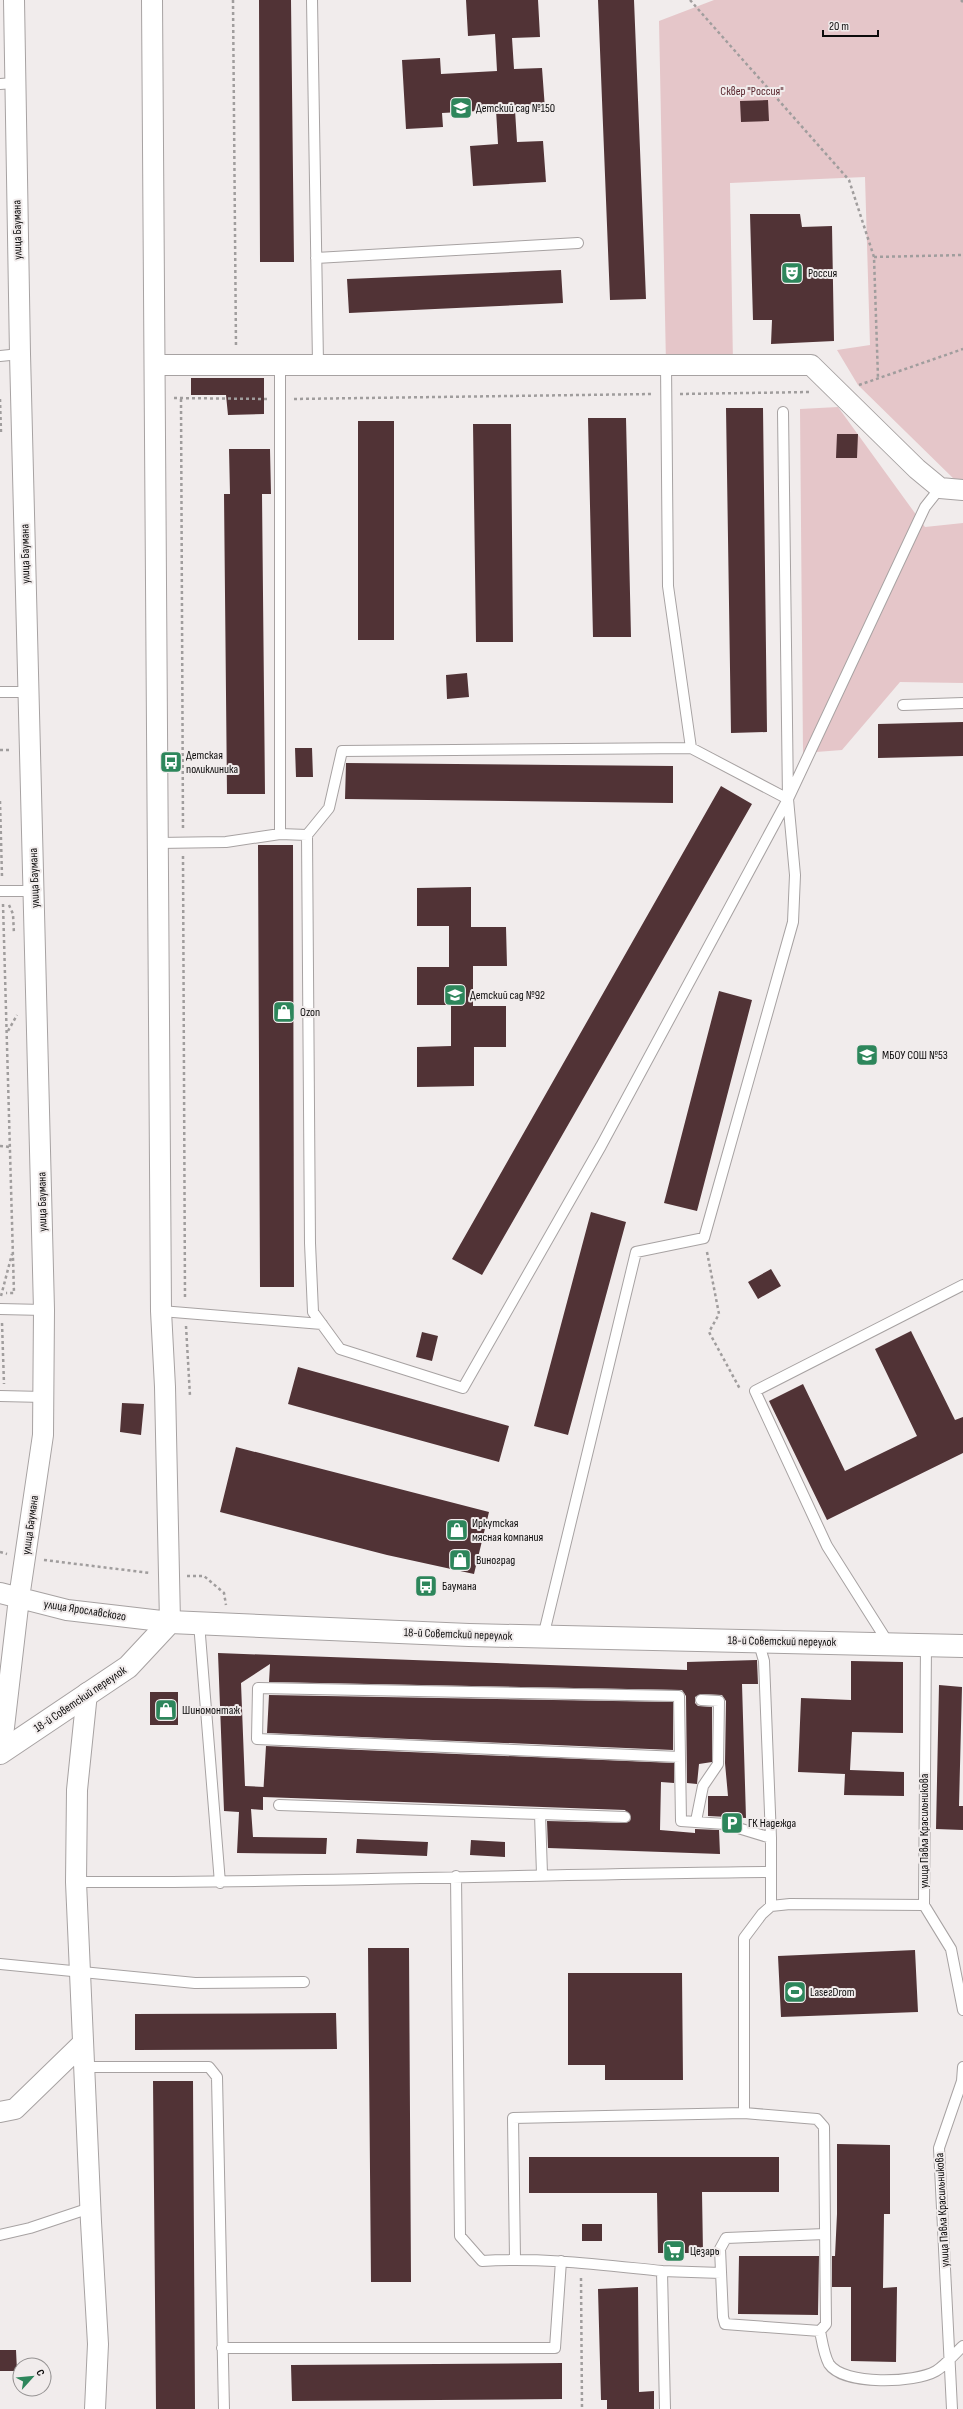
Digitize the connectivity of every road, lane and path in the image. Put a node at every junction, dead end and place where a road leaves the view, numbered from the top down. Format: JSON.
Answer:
{"nodes":[{"id":1,"x":14,"y":0,"type":"edge"},
{"id":2,"x":152,"y":0,"type":"edge"},
{"id":3,"x":233,"y":0,"type":"edge"},
{"id":4,"x":312,"y":0,"type":"edge"},
{"id":5,"x":690,"y":0,"type":"edge"},
{"id":6,"x":7,"y":83,"type":"edge"},
{"id":7,"x":578,"y":243,"type":"dead end"},
{"id":8,"x":963,"y":255,"type":"edge"},
{"id":9,"x":874,"y":257,"type":"junction"},
{"id":10,"x":316,"y":258,"type":"junction"},
{"id":11,"x":963,"y":349,"type":"edge"},
{"id":12,"x":20,"y":354,"type":"junction"},
{"id":13,"x":0,"y":356,"type":"edge"},
{"id":14,"x":318,"y":363,"type":"junction"},
{"id":15,"x":237,"y":364,"type":"junction"},
{"id":16,"x":666,"y":364,"type":"junction"},
{"id":17,"x":155,"y":365,"type":"junction"},
{"id":18,"x":280,"y":366,"type":"junction"},
{"id":19,"x":878,"y":378,"type":"junction"},
{"id":20,"x":840,"y":391,"type":"junction"},
{"id":21,"x":666,"y":394,"type":"junction"},
{"id":22,"x":173,"y":398,"type":"dead end"},
{"id":23,"x":181,"y":399,"type":"junction"},
{"id":24,"x":279,"y":399,"type":"junction"},
{"id":25,"x":784,"y":412,"type":"dead end"},
{"id":26,"x":940,"y":488,"type":"junction"},
{"id":27,"x":963,"y":490,"type":"edge"},
{"id":28,"x":0,"y":692,"type":"edge"},
{"id":29,"x":29,"y":692,"type":"junction"},
{"id":30,"x":963,"y":703,"type":"edge"},
{"id":31,"x":903,"y":705,"type":"dead end"},
{"id":32,"x":691,"y":748,"type":"junction"},
{"id":33,"x":788,"y":799,"type":"junction"},
{"id":34,"x":0,"y":800,"type":"edge"},
{"id":35,"x":280,"y":834,"type":"junction"},
{"id":36,"x":307,"y":835,"type":"junction"},
{"id":37,"x":158,"y":843,"type":"junction"},
{"id":38,"x":183,"y":843,"type":"junction"},
{"id":39,"x":1,"y":891,"type":"edge"},
{"id":40,"x":34,"y":891,"type":"junction"},
{"id":41,"x":0,"y":1146,"type":"edge"},
{"id":42,"x":10,"y":1146,"type":"junction"},
{"id":43,"x":704,"y":1238,"type":"junction"},
{"id":44,"x":13,"y":1250,"type":"junction"},
{"id":45,"x":963,"y":1285,"type":"edge"},
{"id":46,"x":1,"y":1293,"type":"junction"},
{"id":47,"x":1,"y":1309,"type":"edge"},
{"id":48,"x":44,"y":1310,"type":"junction"},
{"id":49,"x":161,"y":1311,"type":"junction"},
{"id":50,"x":185,"y":1312,"type":"junction"},
{"id":51,"x":322,"y":1324,"type":"junction"},
{"id":52,"x":755,"y":1391,"type":"junction"},
{"id":53,"x":2,"y":1396,"type":"edge"},
{"id":54,"x":190,"y":1396,"type":"dead end"},
{"id":55,"x":44,"y":1397,"type":"junction"},
{"id":56,"x":0,"y":1552,"type":"edge"},
{"id":57,"x":25,"y":1558,"type":"junction"},
{"id":58,"x":169,"y":1575,"type":"junction"},
{"id":59,"x":9,"y":1596,"type":"edge"},
{"id":60,"x":170,"y":1622,"type":"junction"},
{"id":61,"x":199,"y":1624,"type":"junction"},
{"id":62,"x":228,"y":1624,"type":"junction"},
{"id":63,"x":543,"y":1636,"type":"junction"},
{"id":64,"x":758,"y":1640,"type":"junction"},
{"id":65,"x":889,"y":1644,"type":"junction"},
{"id":66,"x":926,"y":1644,"type":"junction"},
{"id":67,"x":963,"y":1646,"type":"edge"},
{"id":68,"x":87,"y":1693,"type":"junction"},
{"id":69,"x":701,"y":1700,"type":"dead end"},
{"id":70,"x":0,"y":1753,"type":"edge"},
{"id":71,"x":680,"y":1757,"type":"junction"},
{"id":72,"x":278,"y":1805,"type":"dead end"},
{"id":73,"x":540,"y":1814,"type":"junction"},
{"id":74,"x":625,"y":1817,"type":"dead end"},
{"id":75,"x":696,"y":1821,"type":"junction"},
{"id":76,"x":771,"y":1838,"type":"junction"},
{"id":77,"x":771,"y":1872,"type":"junction"},
{"id":78,"x":542,"y":1874,"type":"junction"},
{"id":79,"x":456,"y":1876,"type":"junction"},
{"id":80,"x":76,"y":1882,"type":"junction"},
{"id":81,"x":220,"y":1883,"type":"junction"},
{"id":82,"x":924,"y":1905,"type":"junction"},
{"id":83,"x":771,"y":1906,"type":"junction"},
{"id":84,"x":0,"y":1964,"type":"edge"},
{"id":85,"x":80,"y":1972,"type":"junction"},
{"id":86,"x":304,"y":1982,"type":"dead end"},
{"id":87,"x":963,"y":2010,"type":"edge"},
{"id":88,"x":83,"y":2043,"type":"junction"},
{"id":89,"x":84,"y":2067,"type":"junction"},
{"id":90,"x":963,"y":2067,"type":"edge"},
{"id":91,"x":0,"y":2112,"type":"edge"},
{"id":92,"x":744,"y":2113,"type":"junction"},
{"id":93,"x":90,"y":2208,"type":"junction"},
{"id":94,"x":825,"y":2234,"type":"junction"},
{"id":95,"x":0,"y":2235,"type":"edge"},
{"id":96,"x":515,"y":2258,"type":"junction"},
{"id":97,"x":561,"y":2260,"type":"junction"},
{"id":98,"x":581,"y":2262,"type":"junction"},
{"id":99,"x":662,"y":2271,"type":"junction"},
{"id":100,"x":721,"y":2273,"type":"junction"},
{"id":101,"x":820,"y":2331,"type":"junction"},
{"id":102,"x":963,"y":2346,"type":"edge"},
{"id":103,"x":222,"y":2348,"type":"junction"},
{"id":104,"x":950,"y":2358,"type":"junction"},
{"id":105,"x":95,"y":2409,"type":"edge"},
{"id":106,"x":224,"y":2409,"type":"edge"},
{"id":107,"x":582,"y":2409,"type":"edge"},
{"id":108,"x":665,"y":2409,"type":"edge"},
{"id":109,"x":952,"y":2409,"type":"edge"}],
"edges":[{"from":1,"to":6,"type":"street","name":"улица Баумана"},
{"from":2,"to":17,"type":"street"},
{"from":3,"to":15,"type":"path"},
{"from":4,"to":10,"type":"lane"},
{"from":5,"to":9,"type":"path"},
{"from":6,"to":12,"type":"street","name":"улица Баумана"},
{"from":7,"to":10,"type":"lane"},
{"from":8,"to":9,"type":"path"},
{"from":9,"to":19,"type":"path"},
{"from":10,"to":14,"type":"lane"},
{"from":11,"to":19,"type":"path"},
{"from":12,"to":13,"type":"lane"},
{"from":12,"to":29,"type":"street","name":"улица Баумана"},
{"from":14,"to":16,"type":"street"},
{"from":14,"to":18,"type":"street"},
{"from":15,"to":17,"type":"street"},
{"from":15,"to":18,"type":"street"},
{"from":16,"to":20,"type":"street"},
{"from":16,"to":21,"type":"lane"},
{"from":17,"to":37,"type":"street"},
{"from":18,"to":24,"type":"lane"},
{"from":19,"to":20,"type":"path"},
{"from":20,"to":21,"type":"path"},
{"from":20,"to":26,"type":"street"},
{"from":21,"to":24,"type":"path"},
{"from":21,"to":32,"type":"lane"},
{"from":22,"to":23,"type":"path"},
{"from":23,"to":24,"type":"path"},
{"from":23,"to":38,"type":"path"},
{"from":24,"to":35,"type":"lane"},
{"from":25,"to":33,"type":"lane"},
{"from":26,"to":27,"type":"street"},
{"from":26,"to":33,"type":"lane"},
{"from":28,"to":29,"type":"lane"},
{"from":29,"to":40,"type":"street","name":"улица Баумана"},
{"from":30,"to":31,"type":"lane"},
{"from":32,"to":33,"type":"lane"},
{"from":32,"to":36,"type":"lane"},
{"from":33,"to":43,"type":"lane"},
{"from":33,"to":51,"type":"lane"},
{"from":34,"to":39,"type":"path"},
{"from":35,"to":36,"type":"lane"},
{"from":35,"to":38,"type":"lane"},
{"from":36,"to":51,"type":"lane"},
{"from":37,"to":38,"type":"lane"},
{"from":37,"to":49,"type":"street"},
{"from":38,"to":50,"type":"path"},
{"from":39,"to":40,"type":"lane"},
{"from":39,"to":42,"type":"path"},
{"from":40,"to":48,"type":"street","name":"улица Баумана"},
{"from":41,"to":42,"type":"path"},
{"from":42,"to":44,"type":"path"},
{"from":43,"to":52,"type":"path"},
{"from":43,"to":63,"type":"lane"},
{"from":44,"to":46,"type":"path"},
{"from":44,"to":46,"type":"path"},
{"from":45,"to":52,"type":"lane"},
{"from":46,"to":47,"type":"path"},
{"from":47,"to":48,"type":"lane"},
{"from":47,"to":53,"type":"path"},
{"from":48,"to":55,"type":"street","name":"улица Баумана"},
{"from":49,"to":50,"type":"lane"},
{"from":49,"to":58,"type":"street"},
{"from":50,"to":51,"type":"lane"},
{"from":50,"to":54,"type":"path"},
{"from":52,"to":65,"type":"lane"},
{"from":53,"to":55,"type":"lane"},
{"from":55,"to":57,"type":"street","name":"улица Баумана"},
{"from":56,"to":57,"type":"path"},
{"from":57,"to":58,"type":"path"},
{"from":57,"to":59,"type":"street","name":"улица Баумана"},
{"from":58,"to":60,"type":"street"},
{"from":58,"to":62,"type":"path"},
{"from":59,"to":60,"type":"street","name":"улица Ярославского"},
{"from":59,"to":70,"type":"street","name":"улица Баумана"},
{"from":60,"to":61,"type":"street","name":"18-й Советский переулок"},
{"from":60,"to":68,"type":"street","name":"18-й Советский переулок"},
{"from":61,"to":62,"type":"street","name":"18-й Советский переулок"},
{"from":61,"to":81,"type":"lane"},
{"from":62,"to":63,"type":"street","name":"18-й Советский переулок"},
{"from":63,"to":64,"type":"street","name":"18-й Советский переулок"},
{"from":64,"to":65,"type":"street","name":"18-й Советский переулок"},
{"from":64,"to":76,"type":"lane"},
{"from":65,"to":66,"type":"street","name":"18-й Советский переулок"},
{"from":66,"to":67,"type":"street","name":"18-й Советский переулок"},
{"from":66,"to":82,"type":"lane","name":"улица Павла Красильникова"},
{"from":68,"to":70,"type":"street","name":"18-й Советский переулок"},
{"from":68,"to":80,"type":"street"},
{"from":69,"to":75,"type":"lane"},
{"from":71,"to":71,"type":"lane"},
{"from":71,"to":75,"type":"lane"},
{"from":72,"to":73,"type":"lane"},
{"from":73,"to":74,"type":"lane"},
{"from":73,"to":78,"type":"lane"},
{"from":75,"to":76,"type":"lane"},
{"from":76,"to":77,"type":"lane"},
{"from":77,"to":78,"type":"lane"},
{"from":77,"to":83,"type":"lane"},
{"from":78,"to":79,"type":"lane"},
{"from":79,"to":81,"type":"lane"},
{"from":79,"to":96,"type":"lane"},
{"from":80,"to":81,"type":"lane"},
{"from":80,"to":85,"type":"street"},
{"from":82,"to":83,"type":"lane"},
{"from":82,"to":87,"type":"lane","name":"улица Павла Красильникова"},
{"from":83,"to":92,"type":"lane"},
{"from":84,"to":85,"type":"lane"},
{"from":85,"to":86,"type":"lane"},
{"from":85,"to":88,"type":"street"},
{"from":88,"to":89,"type":"street"},
{"from":88,"to":91,"type":"street"},
{"from":89,"to":93,"type":"street"},
{"from":89,"to":103,"type":"lane"},
{"from":90,"to":104,"type":"lane","name":"улица Павла Красильникова"},
{"from":92,"to":94,"type":"lane"},
{"from":92,"to":96,"type":"lane"},
{"from":93,"to":95,"type":"lane"},
{"from":93,"to":105,"type":"street"},
{"from":94,"to":100,"type":"lane"},
{"from":94,"to":101,"type":"lane"},
{"from":96,"to":97,"type":"lane"},
{"from":97,"to":98,"type":"lane"},
{"from":97,"to":103,"type":"lane"},
{"from":98,"to":99,"type":"lane"},
{"from":98,"to":107,"type":"path"},
{"from":99,"to":100,"type":"lane"},
{"from":99,"to":108,"type":"lane"},
{"from":100,"to":101,"type":"lane"},
{"from":101,"to":104,"type":"lane"},
{"from":102,"to":104,"type":"lane"},
{"from":103,"to":106,"type":"lane"},
{"from":104,"to":109,"type":"lane","name":"улица Павла Красильникова"}]}
